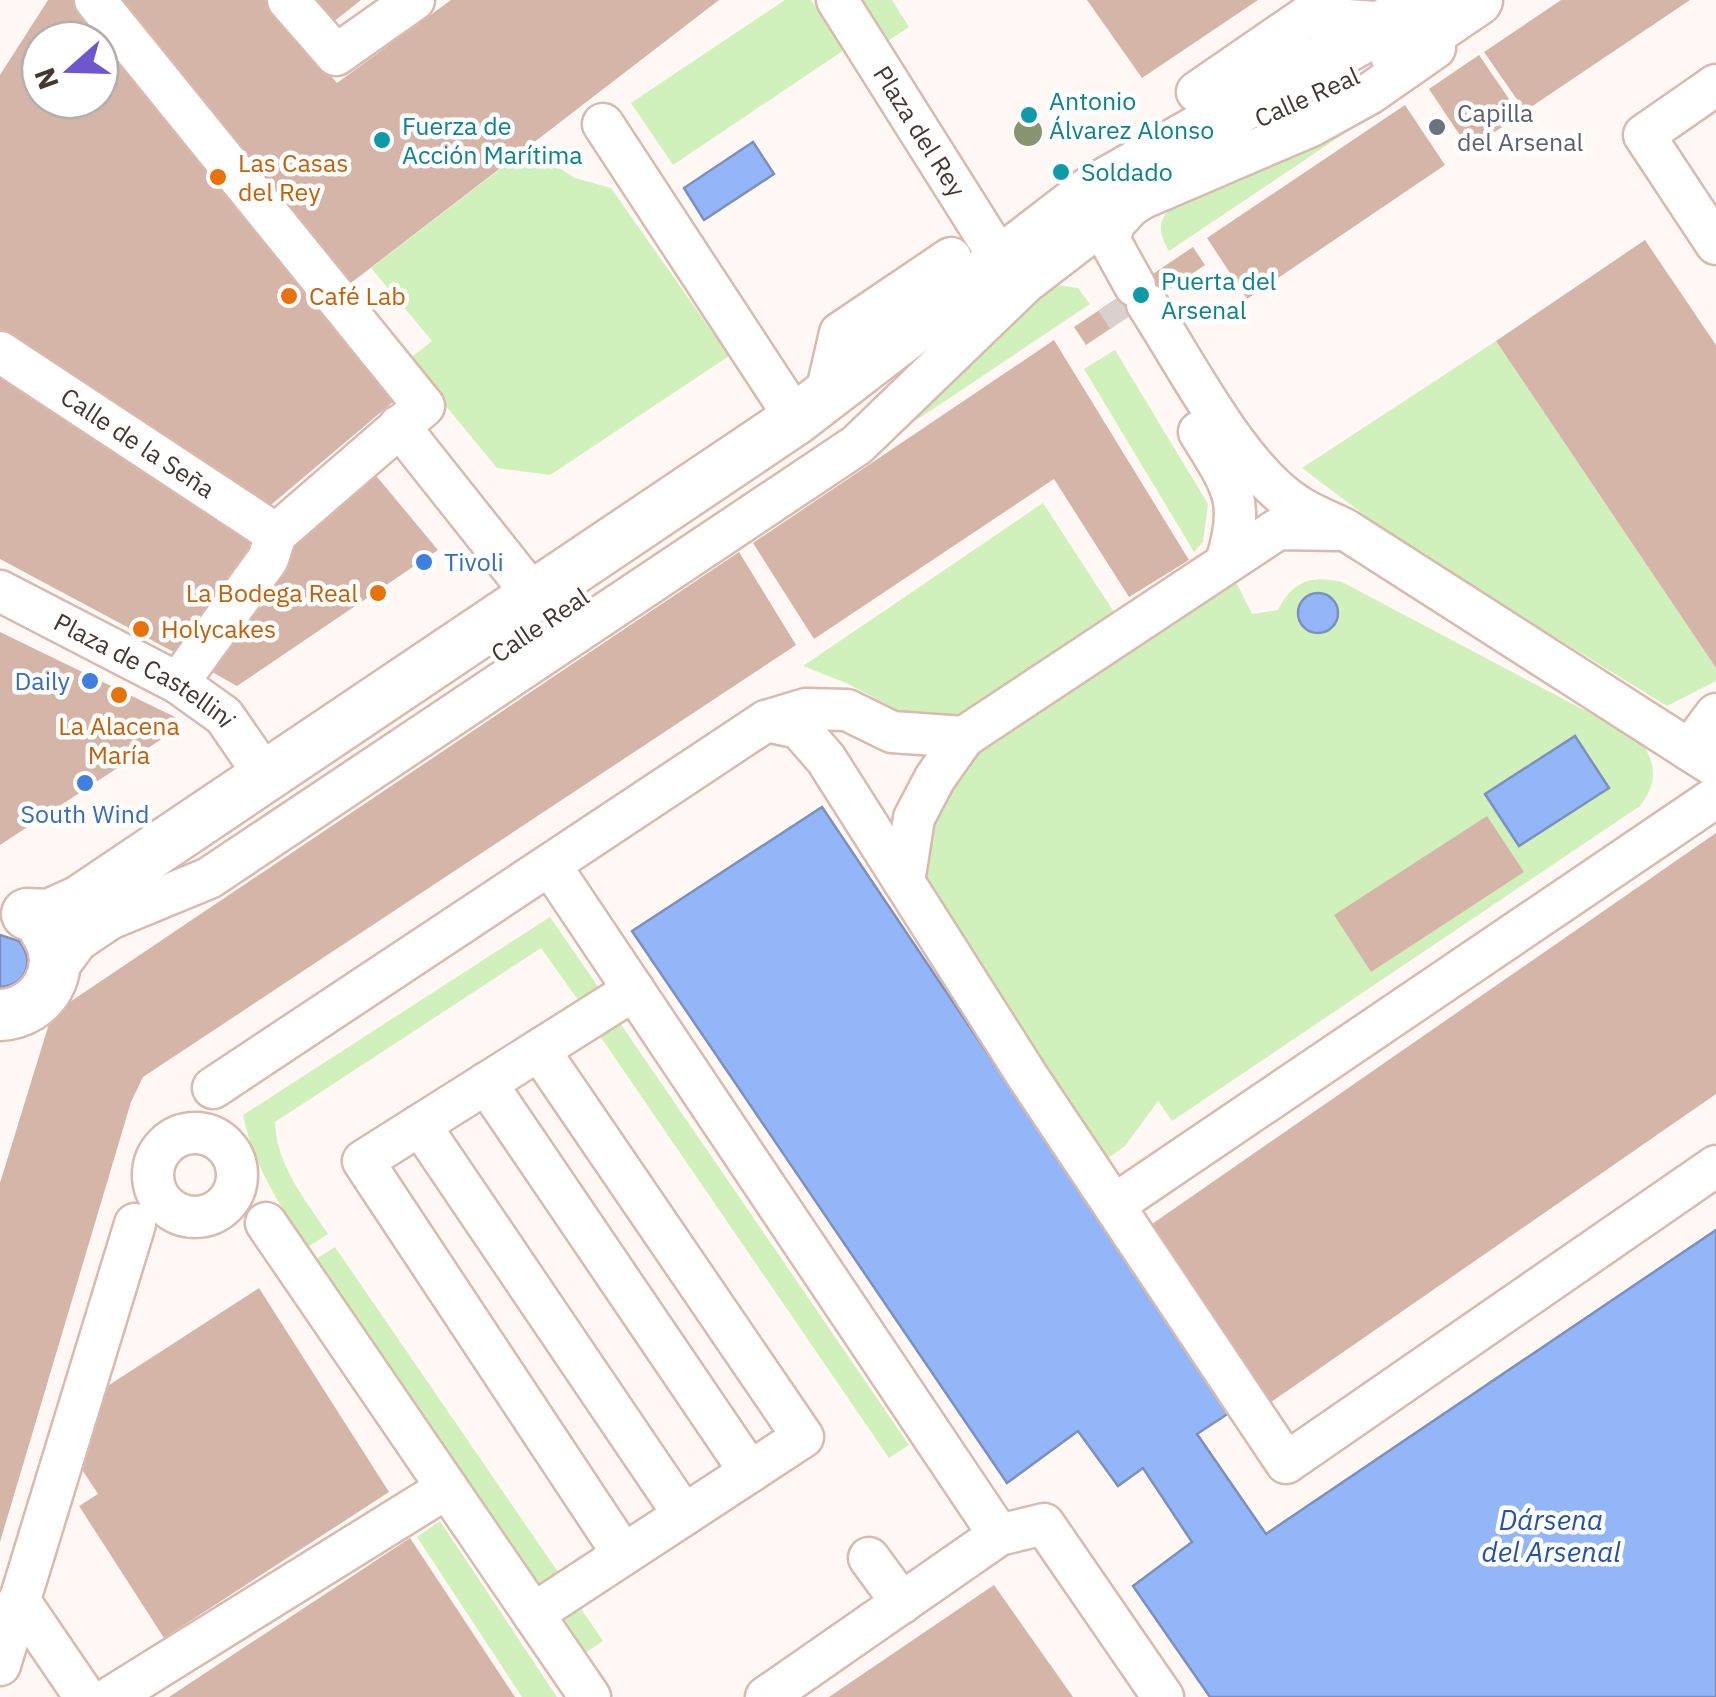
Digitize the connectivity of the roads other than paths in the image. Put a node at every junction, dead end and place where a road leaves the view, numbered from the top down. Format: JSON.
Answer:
{"nodes":[{"id":1,"x":95,"y":0,"type":"edge"},
{"id":2,"x":288,"y":0,"type":"edge"},
{"id":3,"x":414,"y":0,"type":"edge"},
{"id":4,"x":837,"y":0,"type":"edge"},
{"id":5,"x":1477,"y":0,"type":"edge"},
{"id":6,"x":1492,"y":0,"type":"edge"},
{"id":7,"x":1404,"y":11,"type":"edge"},
{"id":8,"x":1197,"y":92,"type":"dead end"},
{"id":9,"x":1711,"y":99,"type":"edge"},
{"id":10,"x":603,"y":124,"type":"dead end"},
{"id":11,"x":1128,"y":188,"type":"junction"},
{"id":12,"x":1716,"y":244,"type":"edge"},
{"id":13,"x":951,"y":258,"type":"dead end"},
{"id":14,"x":1023,"y":264,"type":"junction"},
{"id":15,"x":1131,"y":302,"type":"junction"},
{"id":16,"x":0,"y":352,"type":"edge"},
{"id":17,"x":810,"y":408,"type":"junction"},
{"id":18,"x":411,"y":416,"type":"junction"},
{"id":19,"x":1346,"y":530,"type":"junction"},
{"id":20,"x":276,"y":534,"type":"junction"},
{"id":21,"x":1226,"y":562,"type":"junction"},
{"id":22,"x":0,"y":591,"type":"edge"},
{"id":23,"x":534,"y":596,"type":"junction"},
{"id":24,"x":178,"y":683,"type":"junction"},
{"id":25,"x":1716,"y":714,"type":"edge"},
{"id":26,"x":766,"y":722,"type":"junction"},
{"id":27,"x":964,"y":736,"type":"junction"},
{"id":28,"x":1702,"y":758,"type":"edge"},
{"id":29,"x":266,"y":777,"type":"junction"},
{"id":30,"x":1716,"y":796,"type":"edge"},
{"id":31,"x":550,"y":865,"type":"junction"},
{"id":32,"x":904,"y":882,"type":"junction"},
{"id":33,"x":13,"y":911,"type":"edge"},
{"id":34,"x":71,"y":945,"type":"junction"},
{"id":35,"x":634,"y":990,"type":"junction"},
{"id":36,"x":16,"y":1010,"type":"edge"},
{"id":37,"x":0,"y":1047,"type":"edge"},
{"id":38,"x":539,"y":1050,"type":"junction"},
{"id":39,"x":486,"y":1083,"type":"junction"},
{"id":40,"x":213,"y":1088,"type":"junction"},
{"id":41,"x":420,"y":1125,"type":"junction"},
{"id":42,"x":174,"y":1137,"type":"junction"},
{"id":43,"x":229,"y":1156,"type":"junction"},
{"id":44,"x":1716,"y":1166,"type":"edge"},
{"id":45,"x":152,"y":1174,"type":"junction"},
{"id":46,"x":1114,"y":1205,"type":"junction"},
{"id":47,"x":220,"y":1210,"type":"junction"},
{"id":48,"x":177,"y":1213,"type":"junction"},
{"id":49,"x":266,"y":1223,"type":"junction"},
{"id":50,"x":135,"y":1224,"type":"junction"},
{"id":51,"x":750,"y":1472,"type":"junction"},
{"id":52,"x":447,"y":1488,"type":"junction"},
{"id":53,"x":684,"y":1515,"type":"junction"},
{"id":54,"x":998,"y":1535,"type":"junction"},
{"id":55,"x":623,"y":1554,"type":"junction"},
{"id":56,"x":869,"y":1558,"type":"dead end"},
{"id":57,"x":18,"y":1600,"type":"junction"},
{"id":58,"x":902,"y":1603,"type":"junction"},
{"id":59,"x":533,"y":1614,"type":"junction"},
{"id":60,"x":0,"y":1665,"type":"edge"},
{"id":61,"x":85,"y":1697,"type":"edge"},
{"id":62,"x":111,"y":1697,"type":"edge"},
{"id":63,"x":590,"y":1697,"type":"edge"},
{"id":64,"x":766,"y":1697,"type":"edge"},
{"id":65,"x":1163,"y":1697,"type":"edge"}],
"edges":[{"from":1,"to":18,"type":"street"},
{"from":2,"to":3,"type":"street"},
{"from":4,"to":14,"type":"street","name":"Plaza del Rey"},
{"from":5,"to":11,"type":"main road","name":"Calle Real"},
{"from":6,"to":11,"type":"street"},
{"from":7,"to":8,"type":"street"},
{"from":7,"to":11,"type":"main road","name":"Calle Real"},
{"from":9,"to":12,"type":"street"},
{"from":10,"to":17,"type":"street"},
{"from":11,"to":14,"type":"main road","name":"Calle Real"},
{"from":11,"to":15,"type":"street"},
{"from":13,"to":17,"type":"street"},
{"from":14,"to":15,"type":"street"},
{"from":14,"to":17,"type":"main road","name":"Calle Real"},
{"from":14,"to":34,"type":"main road","name":"Calle Real"},
{"from":15,"to":19,"type":"street"},
{"from":15,"to":21,"type":"street"},
{"from":16,"to":20,"type":"street","name":"Calle de la Seña"},
{"from":17,"to":23,"type":"main road","name":"Calle Real"},
{"from":18,"to":20,"type":"street"},
{"from":18,"to":23,"type":"street"},
{"from":19,"to":21,"type":"street"},
{"from":19,"to":28,"type":"street"},
{"from":20,"to":24,"type":"street"},
{"from":21,"to":27,"type":"street"},
{"from":22,"to":24,"type":"street","name":"Plaza de Castellini"},
{"from":23,"to":29,"type":"main road","name":"Calle Real"},
{"from":24,"to":29,"type":"street","name":"Plaza de Castellini"},
{"from":25,"to":28,"type":"street"},
{"from":26,"to":27,"type":"street"},
{"from":26,"to":31,"type":"street"},
{"from":26,"to":32,"type":"street"},
{"from":27,"to":32,"type":"street"},
{"from":29,"to":33,"type":"main road","name":"Calle Real"},
{"from":30,"to":46,"type":"street"},
{"from":31,"to":35,"type":"street"},
{"from":31,"to":40,"type":"street"},
{"from":32,"to":46,"type":"street"},
{"from":33,"to":34,"type":"main road"},
{"from":34,"to":36,"type":"main road"},
{"from":35,"to":38,"type":"street"},
{"from":35,"to":54,"type":"street"},
{"from":36,"to":37,"type":"main road"},
{"from":38,"to":39,"type":"street"},
{"from":38,"to":51,"type":"street"},
{"from":39,"to":41,"type":"street"},
{"from":39,"to":51,"type":"street"},
{"from":40,"to":42,"type":"street"},
{"from":40,"to":43,"type":"street"},
{"from":41,"to":53,"type":"street"},
{"from":41,"to":55,"type":"street"},
{"from":42,"to":43,"type":"street"},
{"from":42,"to":45,"type":"street"},
{"from":43,"to":47,"type":"street"},
{"from":43,"to":49,"type":"street"},
{"from":44,"to":46,"type":"street"},
{"from":45,"to":48,"type":"street"},
{"from":45,"to":50,"type":"street"},
{"from":47,"to":48,"type":"street"},
{"from":47,"to":49,"type":"street"},
{"from":48,"to":50,"type":"street"},
{"from":49,"to":52,"type":"street"},
{"from":50,"to":57,"type":"street"},
{"from":51,"to":53,"type":"street"},
{"from":52,"to":59,"type":"street"},
{"from":52,"to":62,"type":"street"},
{"from":53,"to":55,"type":"street"},
{"from":54,"to":58,"type":"street"},
{"from":54,"to":65,"type":"street"},
{"from":55,"to":59,"type":"street"},
{"from":56,"to":58,"type":"street"},
{"from":57,"to":60,"type":"street"},
{"from":57,"to":61,"type":"street"},
{"from":58,"to":64,"type":"street"},
{"from":59,"to":63,"type":"street"}]}
